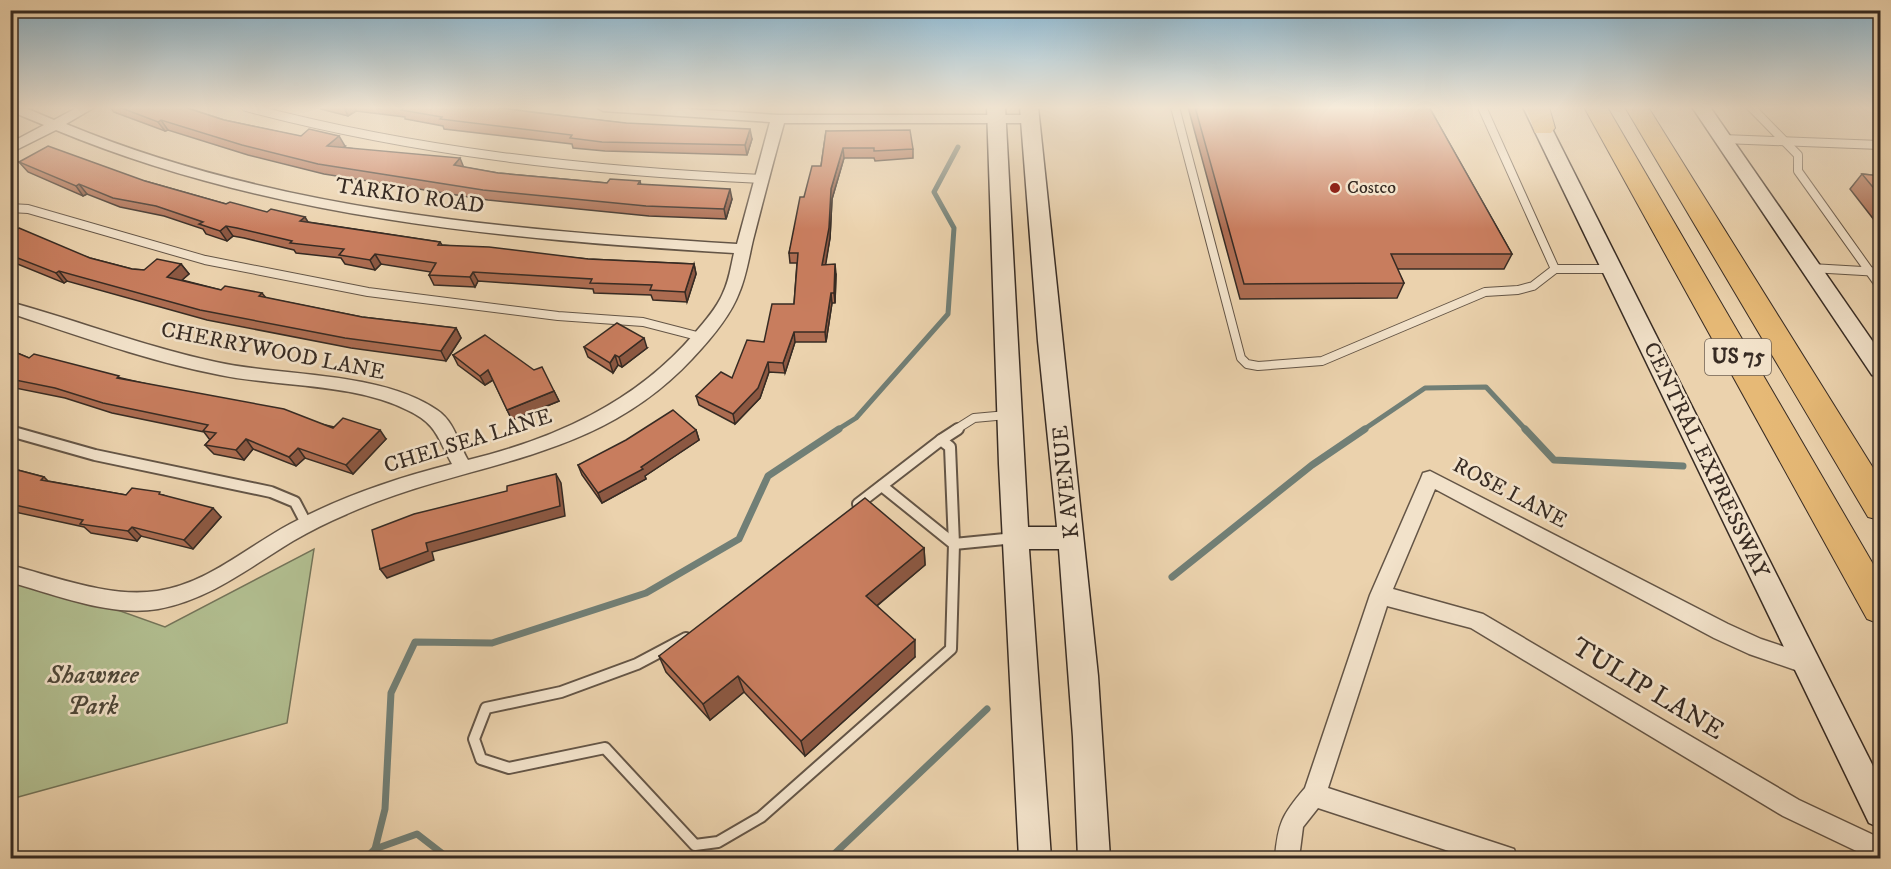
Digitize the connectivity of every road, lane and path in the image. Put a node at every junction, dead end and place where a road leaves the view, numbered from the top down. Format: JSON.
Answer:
{"nodes":[{"id":1,"x":113,"y":148,"type":"edge"},
{"id":2,"x":434,"y":148,"type":"edge"},
{"id":3,"x":770,"y":148,"type":"edge"},
{"id":4,"x":998,"y":148,"type":"edge"},
{"id":5,"x":1033,"y":148,"type":"edge"},
{"id":6,"x":1186,"y":148,"type":"edge"},
{"id":7,"x":1500,"y":148,"type":"edge"},
{"id":8,"x":1554,"y":148,"type":"edge"},
{"id":9,"x":1618,"y":148,"type":"edge"},
{"id":10,"x":1661,"y":148,"type":"edge"},
{"id":11,"x":1729,"y":148,"type":"edge"},
{"id":12,"x":1792,"y":148,"type":"edge"},
{"id":13,"x":762,"y":179,"type":"junction"},
{"id":14,"x":10,"y":208,"type":"edge"},
{"id":15,"x":744,"y":249,"type":"junction"},
{"id":16,"x":1811,"y":268,"type":"junction"},
{"id":17,"x":1555,"y":269,"type":"junction"},
{"id":18,"x":1612,"y":269,"type":"junction"},
{"id":19,"x":1870,"y":271,"type":"junction"},
{"id":20,"x":1881,"y":272,"type":"edge"},
{"id":21,"x":1881,"y":286,"type":"edge"},
{"id":22,"x":10,"y":306,"type":"edge"},
{"id":23,"x":701,"y":337,"type":"junction"},
{"id":24,"x":1881,"y":369,"type":"edge"},
{"id":25,"x":1010,"y":415,"type":"junction"},
{"id":26,"x":10,"y":431,"type":"edge"},
{"id":27,"x":941,"y":440,"type":"junction"},
{"id":28,"x":463,"y":468,"type":"junction"},
{"id":29,"x":882,"y":486,"type":"junction"},
{"id":30,"x":1881,"y":507,"type":"edge"},
{"id":31,"x":848,"y":512,"type":"edge"},
{"id":32,"x":308,"y":525,"type":"junction"},
{"id":33,"x":1015,"y":538,"type":"junction"},
{"id":34,"x":1072,"y":538,"type":"junction"},
{"id":35,"x":954,"y":544,"type":"junction"},
{"id":36,"x":10,"y":573,"type":"edge"},
{"id":37,"x":1380,"y":595,"type":"junction"},
{"id":38,"x":1881,"y":608,"type":"edge"},
{"id":39,"x":693,"y":634,"type":"edge"},
{"id":40,"x":1807,"y":664,"type":"junction"},
{"id":41,"x":1314,"y":795,"type":"junction"},
{"id":42,"x":1881,"y":812,"type":"edge"},
{"id":43,"x":1881,"y":850,"type":"edge"},
{"id":44,"x":1035,"y":858,"type":"edge"},
{"id":45,"x":1094,"y":858,"type":"edge"},
{"id":46,"x":1287,"y":858,"type":"edge"},
{"id":47,"x":1505,"y":858,"type":"edge"}],
"edges":[{"from":1,"to":15,"type":"street","name":"TARKIO ROAD"},
{"from":2,"to":13,"type":"lane"},
{"from":3,"to":13,"type":"street","name":"CHELSEA LANE"},
{"from":4,"to":25,"type":"main road"},
{"from":5,"to":34,"type":"main road","name":"K AVENUE"},
{"from":6,"to":17,"type":"lane"},
{"from":7,"to":17,"type":"lane"},
{"from":8,"to":18,"type":"main road","name":"CENTRAL EXPRESSWAY"},
{"from":9,"to":38,"type":"highway","number":"US 75"},
{"from":10,"to":30,"type":"highway","number":"US 75"},
{"from":11,"to":16,"type":"main road"},
{"from":12,"to":19,"type":"lane"},
{"from":13,"to":15,"type":"street","name":"CHELSEA LANE"},
{"from":14,"to":23,"type":"lane"},
{"from":15,"to":23,"type":"street","name":"CHELSEA LANE"},
{"from":16,"to":19,"type":"lane"},
{"from":16,"to":24,"type":"main road"},
{"from":17,"to":18,"type":"lane"},
{"from":18,"to":40,"type":"main road","name":"CENTRAL EXPRESSWAY"},
{"from":19,"to":20,"type":"lane"},
{"from":19,"to":21,"type":"lane"},
{"from":22,"to":28,"type":"street","name":"CHERRYWOOD LANE"},
{"from":23,"to":28,"type":"street","name":"CHELSEA LANE"},
{"from":25,"to":27,"type":"lane"},
{"from":25,"to":33,"type":"main road"},
{"from":26,"to":32,"type":"lane"},
{"from":27,"to":29,"type":"lane"},
{"from":27,"to":35,"type":"lane"},
{"from":28,"to":32,"type":"street","name":"CHELSEA LANE"},
{"from":29,"to":31,"type":"lane"},
{"from":29,"to":35,"type":"lane"},
{"from":32,"to":36,"type":"street","name":"CHELSEA LANE"},
{"from":33,"to":34,"type":"main road"},
{"from":33,"to":35,"type":"lane"},
{"from":33,"to":44,"type":"main road"},
{"from":34,"to":45,"type":"main road","name":"K AVENUE"},
{"from":35,"to":39,"type":"lane"},
{"from":37,"to":40,"type":"street","name":"ROSE LANE"},
{"from":37,"to":41,"type":"street","name":"ROSE LANE"},
{"from":37,"to":43,"type":"street","name":"TULIP LANE"},
{"from":40,"to":42,"type":"main road","name":"CENTRAL EXPRESSWAY"},
{"from":41,"to":46,"type":"street","name":"ROSE LANE"},
{"from":41,"to":47,"type":"street"}]}
